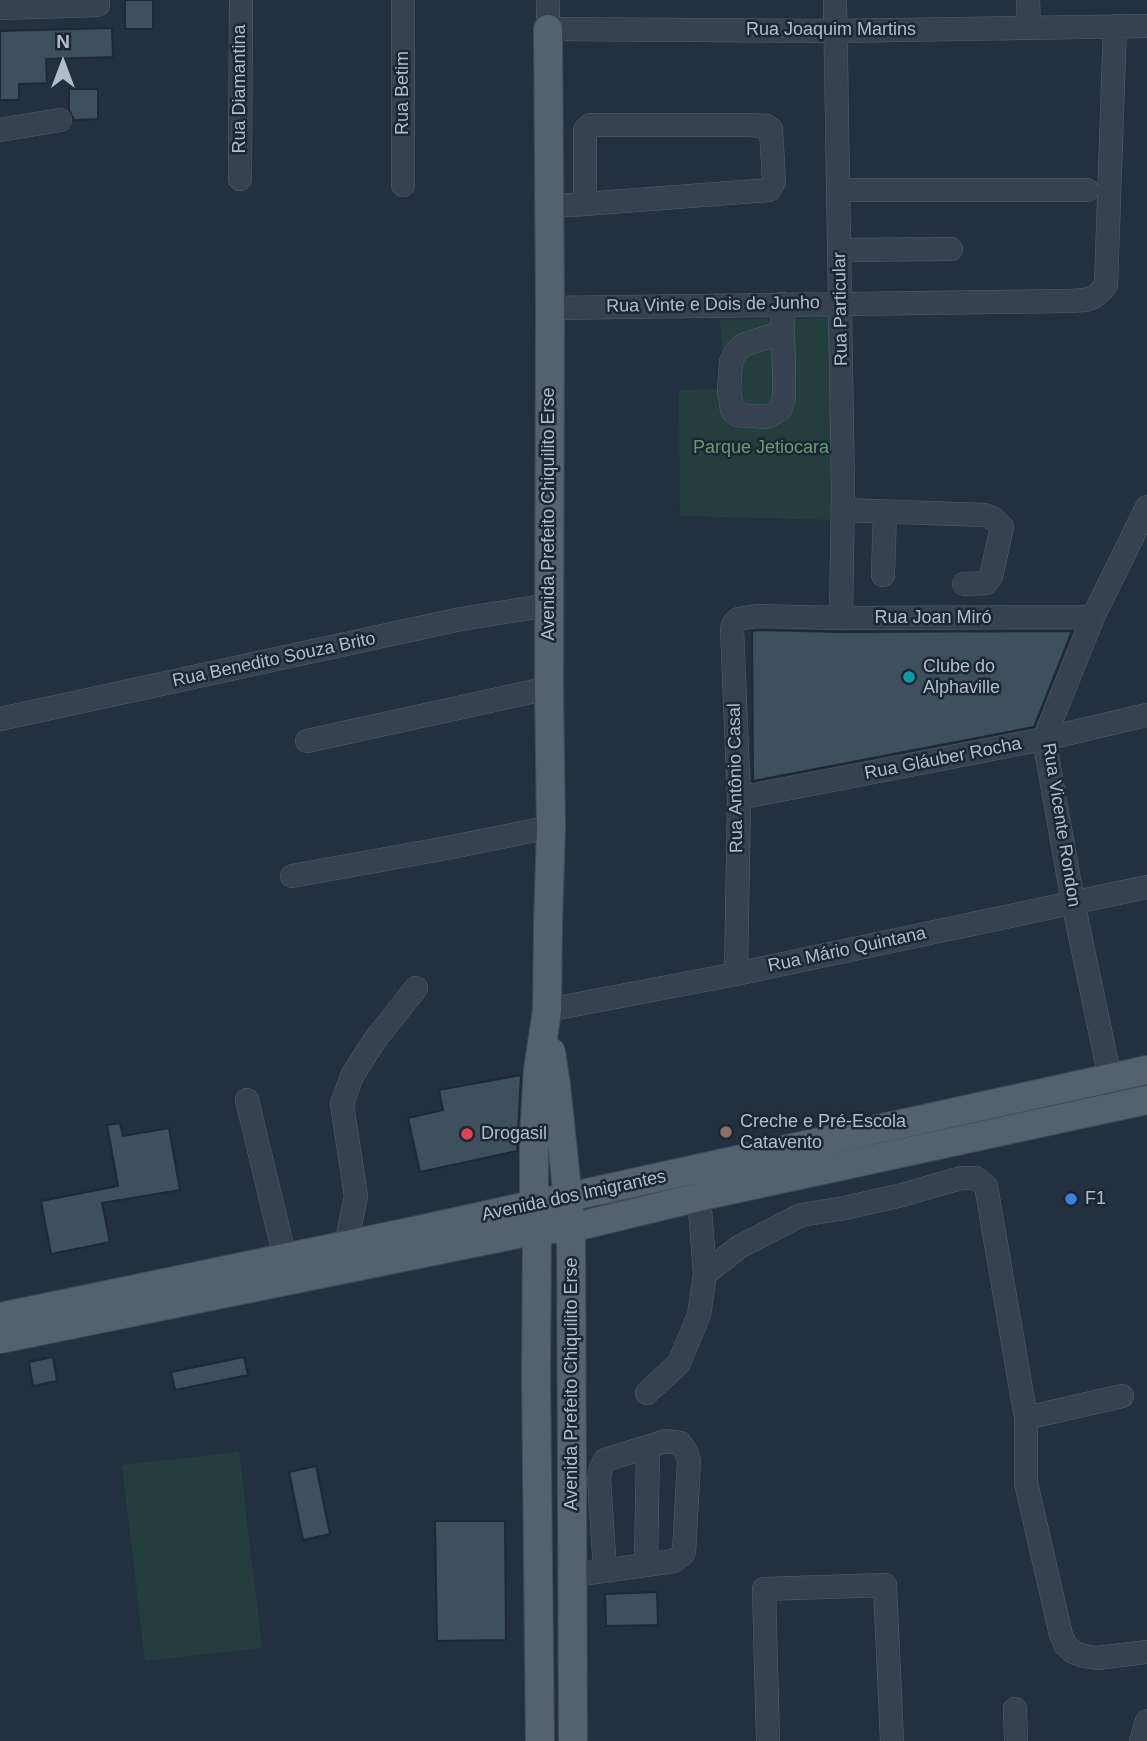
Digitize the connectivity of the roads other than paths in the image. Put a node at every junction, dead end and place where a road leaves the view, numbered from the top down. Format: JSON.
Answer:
{"nodes":[{"id":1,"x":240,"y":0,"type":"edge"},
{"id":2,"x":403,"y":0,"type":"edge"},
{"id":3,"x":548,"y":0,"type":"edge"},
{"id":4,"x":835,"y":0,"type":"edge"},
{"id":5,"x":1028,"y":0,"type":"edge"},
{"id":6,"x":98,"y":2,"type":"edge"},
{"id":7,"x":0,"y":8,"type":"edge"},
{"id":8,"x":1115,"y":26,"type":"junction"},
{"id":9,"x":1147,"y":26,"type":"edge"},
{"id":10,"x":1028,"y":28,"type":"junction"},
{"id":11,"x":548,"y":29,"type":"junction"},
{"id":12,"x":835,"y":31,"type":"junction"},
{"id":13,"x":60,"y":120,"type":"dead end"},
{"id":14,"x":0,"y":130,"type":"edge"},
{"id":15,"x":240,"y":179,"type":"dead end"},
{"id":16,"x":403,"y":185,"type":"dead end"},
{"id":17,"x":839,"y":190,"type":"junction"},
{"id":18,"x":1087,"y":190,"type":"dead end"},
{"id":19,"x":585,"y":204,"type":"junction"},
{"id":20,"x":550,"y":206,"type":"junction"},
{"id":21,"x":951,"y":248,"type":"dead end"},
{"id":22,"x":840,"y":250,"type":"junction"},
{"id":23,"x":841,"y":303,"type":"junction"},
{"id":24,"x":782,"y":304,"type":"junction"},
{"id":25,"x":550,"y":308,"type":"junction"},
{"id":26,"x":783,"y":332,"type":"dead end"},
{"id":27,"x":1146,"y":509,"type":"edge"},
{"id":28,"x":843,"y":510,"type":"junction"},
{"id":29,"x":886,"y":512,"type":"junction"},
{"id":30,"x":883,"y":575,"type":"dead end"},
{"id":31,"x":964,"y":584,"type":"dead end"},
{"id":32,"x":549,"y":605,"type":"junction"},
{"id":33,"x":772,"y":617,"type":"joint"},
{"id":34,"x":1093,"y":617,"type":"junction"},
{"id":35,"x":841,"y":618,"type":"junction"},
{"id":36,"x":549,"y":688,"type":"junction"},
{"id":37,"x":1147,"y":715,"type":"edge"},
{"id":38,"x":0,"y":719,"type":"edge"},
{"id":39,"x":1044,"y":739,"type":"junction"},
{"id":40,"x":307,"y":741,"type":"dead end"},
{"id":41,"x":739,"y":798,"type":"junction"},
{"id":42,"x":551,"y":827,"type":"junction"},
{"id":43,"x":292,"y":876,"type":"dead end"},
{"id":44,"x":1147,"y":887,"type":"edge"},
{"id":45,"x":1073,"y":902,"type":"junction"},
{"id":46,"x":736,"y":974,"type":"junction"},
{"id":47,"x":416,"y":988,"type":"dead end"},
{"id":48,"x":546,"y":1019,"type":"junction"},
{"id":49,"x":1147,"y":1070,"type":"edge"},
{"id":50,"x":1110,"y":1078,"type":"junction"},
{"id":51,"x":247,"y":1100,"type":"dead end"},
{"id":52,"x":1147,"y":1100,"type":"edge"},
{"id":53,"x":1000,"y":1102,"type":"junction"},
{"id":54,"x":1006,"y":1131,"type":"junction"},
{"id":55,"x":568,"y":1197,"type":"junction"},
{"id":56,"x":699,"y":1197,"type":"junction"},
{"id":57,"x":535,"y":1217,"type":"junction"},
{"id":58,"x":571,"y":1228,"type":"junction"},
{"id":59,"x":346,"y":1245,"type":"junction"},
{"id":60,"x":289,"y":1269,"type":"junction"},
{"id":61,"x":705,"y":1274,"type":"junction"},
{"id":62,"x":0,"y":1317,"type":"edge"},
{"id":63,"x":0,"y":1339,"type":"edge"},
{"id":64,"x":647,"y":1393,"type":"dead end"},
{"id":65,"x":1122,"y":1396,"type":"dead end"},
{"id":66,"x":1026,"y":1418,"type":"junction"},
{"id":67,"x":648,"y":1447,"type":"junction"},
{"id":68,"x":646,"y":1565,"type":"junction"},
{"id":69,"x":604,"y":1570,"type":"junction"},
{"id":70,"x":573,"y":1575,"type":"junction"},
{"id":71,"x":1147,"y":1651,"type":"edge"},
{"id":72,"x":1014,"y":1709,"type":"dead end"},
{"id":73,"x":1147,"y":1721,"type":"edge"},
{"id":74,"x":540,"y":1741,"type":"edge"},
{"id":75,"x":573,"y":1741,"type":"edge"},
{"id":76,"x":768,"y":1741,"type":"edge"},
{"id":77,"x":892,"y":1741,"type":"edge"},
{"id":78,"x":1016,"y":1741,"type":"edge"},
{"id":79,"x":1142,"y":1741,"type":"edge"}],
"edges":[{"from":1,"to":15,"type":"street","name":"Rua Diamantina"},
{"from":2,"to":16,"type":"street","name":"Rua Betim"},
{"from":3,"to":11,"type":"street","name":"Avenida Prefeito Chiquilito Erse"},
{"from":4,"to":12,"type":"street","name":"Rua Particular"},
{"from":5,"to":10,"type":"street"},
{"from":6,"to":7,"type":"street"},
{"from":8,"to":9,"type":"street","name":"Rua Joaquim Martins"},
{"from":8,"to":10,"type":"street","name":"Rua Joaquim Martins"},
{"from":8,"to":23,"type":"street","name":"Rua Vinte e Dois de Junho"},
{"from":10,"to":12,"type":"street","name":"Rua Joaquim Martins"},
{"from":11,"to":12,"type":"street","name":"Rua Joaquim Martins"},
{"from":11,"to":20,"type":"main road","name":"Avenida Prefeito Chiquilito Erse"},
{"from":12,"to":17,"type":"street","name":"Rua Particular"},
{"from":13,"to":14,"type":"street"},
{"from":17,"to":18,"type":"street"},
{"from":17,"to":22,"type":"street","name":"Rua Particular"},
{"from":19,"to":19,"type":"street"},
{"from":19,"to":20,"type":"street"},
{"from":20,"to":25,"type":"main road","name":"Avenida Prefeito Chiquilito Erse"},
{"from":21,"to":22,"type":"street"},
{"from":22,"to":23,"type":"street","name":"Rua Particular"},
{"from":23,"to":24,"type":"street","name":"Rua Vinte e Dois de Junho"},
{"from":23,"to":28,"type":"street","name":"Rua Particular"},
{"from":24,"to":25,"type":"street","name":"Rua Vinte e Dois de Junho"},
{"from":24,"to":26,"type":"street"},
{"from":25,"to":32,"type":"main road","name":"Avenida Prefeito Chiquilito Erse"},
{"from":27,"to":34,"type":"street","name":"Rua Vicente Rondon"},
{"from":28,"to":29,"type":"street"},
{"from":28,"to":35,"type":"street","name":"Rua Particular"},
{"from":29,"to":30,"type":"street"},
{"from":29,"to":31,"type":"street"},
{"from":32,"to":36,"type":"main road","name":"Avenida Prefeito Chiquilito Erse"},
{"from":32,"to":38,"type":"street","name":"Rua Benedito Souza Brito"},
{"from":33,"to":35,"type":"street","name":"Rua Joan Miró"},
{"from":33,"to":41,"type":"street","name":"Rua Antônio Casal"},
{"from":34,"to":35,"type":"street","name":"Rua Joan Miró"},
{"from":34,"to":39,"type":"street","name":"Rua Vicente Rondon"},
{"from":36,"to":40,"type":"street"},
{"from":36,"to":42,"type":"main road","name":"Avenida Prefeito Chiquilito Erse"},
{"from":37,"to":39,"type":"street","name":"Rua Gláuber Rocha"},
{"from":39,"to":41,"type":"street","name":"Rua Gláuber Rocha"},
{"from":39,"to":45,"type":"street","name":"Rua Vicente Rondon"},
{"from":41,"to":46,"type":"street","name":"Rua Antônio Casal"},
{"from":42,"to":43,"type":"street"},
{"from":42,"to":48,"type":"main road","name":"Avenida Prefeito Chiquilito Erse"},
{"from":44,"to":45,"type":"street","name":"Rua Mário Quintana"},
{"from":45,"to":46,"type":"street","name":"Rua Mário Quintana"},
{"from":45,"to":50,"type":"street","name":"Rua Vicente Rondon"},
{"from":46,"to":48,"type":"street","name":"Rua Mário Quintana"},
{"from":47,"to":59,"type":"street"},
{"from":48,"to":55,"type":"main road","name":"Avenida Prefeito Chiquilito Erse"},
{"from":48,"to":57,"type":"main road","name":"Avenida Prefeito Chiquilito Erse"},
{"from":49,"to":50,"type":"main road","name":"Avenida dos Imigrantes"},
{"from":50,"to":53,"type":"main road","name":"Avenida dos Imigrantes"},
{"from":51,"to":60,"type":"street"},
{"from":52,"to":54,"type":"main road","name":"Avenida dos Imigrantes"},
{"from":53,"to":54,"type":"main road"},
{"from":53,"to":55,"type":"main road","name":"Avenida dos Imigrantes"},
{"from":54,"to":56,"type":"main road","name":"Avenida dos Imigrantes"},
{"from":55,"to":57,"type":"main road","name":"Avenida dos Imigrantes"},
{"from":55,"to":58,"type":"main road","name":"Avenida Prefeito Chiquilito Erse"},
{"from":56,"to":58,"type":"main road","name":"Avenida dos Imigrantes"},
{"from":56,"to":61,"type":"street"},
{"from":57,"to":58,"type":"main road","name":"Avenida dos Imigrantes"},
{"from":57,"to":59,"type":"main road","name":"Avenida dos Imigrantes"},
{"from":57,"to":60,"type":"main road","name":"Avenida dos Imigrantes"},
{"from":57,"to":74,"type":"main road","name":"Avenida Prefeito Chiquilito Erse"},
{"from":58,"to":70,"type":"main road","name":"Avenida Prefeito Chiquilito Erse"},
{"from":59,"to":60,"type":"main road","name":"Avenida dos Imigrantes"},
{"from":60,"to":62,"type":"main road","name":"Avenida dos Imigrantes"},
{"from":60,"to":63,"type":"main road","name":"Avenida dos Imigrantes"},
{"from":61,"to":64,"type":"street"},
{"from":61,"to":66,"type":"street"},
{"from":65,"to":66,"type":"street"},
{"from":66,"to":71,"type":"street"},
{"from":67,"to":68,"type":"street"},
{"from":67,"to":68,"type":"street"},
{"from":67,"to":69,"type":"street"},
{"from":68,"to":69,"type":"street"},
{"from":69,"to":70,"type":"street"},
{"from":70,"to":75,"type":"main road","name":"Avenida Prefeito Chiquilito Erse"},
{"from":72,"to":78,"type":"street"},
{"from":73,"to":79,"type":"street"},
{"from":76,"to":77,"type":"street"}]}
